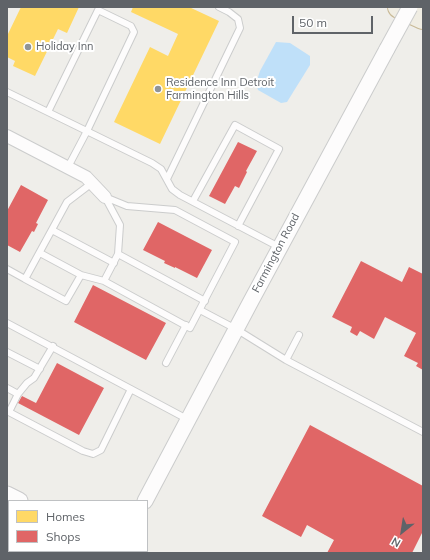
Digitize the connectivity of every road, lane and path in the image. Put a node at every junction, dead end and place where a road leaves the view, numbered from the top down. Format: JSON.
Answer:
{"nodes":[{"id":1,"x":219,"y":7,"type":"edge"},
{"id":2,"x":399,"y":7,"type":"edge"},
{"id":3,"x":410,"y":7,"type":"edge"},
{"id":4,"x":98,"y":9,"type":"edge"},
{"id":5,"x":423,"y":18,"type":"edge"},
{"id":6,"x":7,"y":92,"type":"edge"},
{"id":7,"x":48,"y":112,"type":"junction"},
{"id":8,"x":87,"y":131,"type":"junction"},
{"id":9,"x":8,"y":140,"type":"edge"},
{"id":10,"x":68,"y":167,"type":"junction"},
{"id":11,"x":167,"y":179,"type":"junction"},
{"id":12,"x":92,"y":183,"type":"junction"},
{"id":13,"x":105,"y":197,"type":"junction"},
{"id":14,"x":193,"y":202,"type":"junction"},
{"id":15,"x":238,"y":226,"type":"junction"},
{"id":16,"x":52,"y":230,"type":"junction"},
{"id":17,"x":279,"y":248,"type":"junction"},
{"id":18,"x":40,"y":253,"type":"junction"},
{"id":19,"x":118,"y":254,"type":"junction"},
{"id":20,"x":114,"y":263,"type":"junction"},
{"id":21,"x":7,"y":269,"type":"edge"},
{"id":22,"x":81,"y":275,"type":"junction"},
{"id":23,"x":25,"y":279,"type":"junction"},
{"id":24,"x":104,"y":281,"type":"junction"},
{"id":25,"x":205,"y":300,"type":"junction"},
{"id":26,"x":200,"y":310,"type":"junction"},
{"id":27,"x":7,"y":323,"type":"edge"},
{"id":28,"x":186,"y":325,"type":"junction"},
{"id":29,"x":236,"y":329,"type":"junction"},
{"id":30,"x":299,"y":335,"type":"dead end"},
{"id":31,"x":53,"y":346,"type":"junction"},
{"id":32,"x":7,"y":352,"type":"edge"},
{"id":33,"x":286,"y":360,"type":"junction"},
{"id":34,"x":166,"y":363,"type":"dead end"},
{"id":35,"x":40,"y":369,"type":"junction"},
{"id":36,"x":7,"y":388,"type":"edge"},
{"id":37,"x":131,"y":389,"type":"junction"},
{"id":38,"x":18,"y":394,"type":"junction"},
{"id":39,"x":8,"y":411,"type":"edge"},
{"id":40,"x":188,"y":419,"type":"junction"},
{"id":41,"x":423,"y":432,"type":"edge"},
{"id":42,"x":7,"y":495,"type":"edge"},
{"id":43,"x":17,"y":500,"type":"edge"},
{"id":44,"x":146,"y":500,"type":"edge"}],
"edges":[{"from":1,"to":11,"type":"lane"},
{"from":2,"to":5,"type":"highway"},
{"from":3,"to":17,"type":"street","name":"Farmington Road","bridge":true},
{"from":4,"to":7,"type":"lane"},
{"from":4,"to":8,"type":"lane"},
{"from":6,"to":7,"type":"lane"},
{"from":7,"to":8,"type":"lane"},
{"from":8,"to":10,"type":"lane"},
{"from":8,"to":11,"type":"lane"},
{"from":9,"to":10,"type":"street"},
{"from":10,"to":12,"type":"street"},
{"from":11,"to":14,"type":"lane"},
{"from":12,"to":13,"type":"street"},
{"from":12,"to":16,"type":"lane"},
{"from":13,"to":19,"type":"lane"},
{"from":13,"to":25,"type":"lane"},
{"from":14,"to":15,"type":"lane"},
{"from":14,"to":15,"type":"lane"},
{"from":15,"to":17,"type":"lane"},
{"from":16,"to":18,"type":"lane"},
{"from":16,"to":20,"type":"lane"},
{"from":17,"to":29,"type":"street","name":"Farmington Road"},
{"from":18,"to":22,"type":"lane"},
{"from":18,"to":23,"type":"lane"},
{"from":19,"to":20,"type":"lane"},
{"from":19,"to":25,"type":"lane"},
{"from":20,"to":24,"type":"lane"},
{"from":21,"to":23,"type":"lane"},
{"from":22,"to":23,"type":"lane"},
{"from":22,"to":24,"type":"lane"},
{"from":24,"to":28,"type":"lane"},
{"from":25,"to":26,"type":"lane"},
{"from":26,"to":28,"type":"lane"},
{"from":26,"to":29,"type":"lane"},
{"from":27,"to":31,"type":"lane"},
{"from":28,"to":34,"type":"lane"},
{"from":29,"to":33,"type":"lane"},
{"from":29,"to":40,"type":"street","name":"Farmington Road"},
{"from":30,"to":33,"type":"lane"},
{"from":31,"to":35,"type":"lane"},
{"from":31,"to":37,"type":"lane"},
{"from":32,"to":35,"type":"lane"},
{"from":33,"to":41,"type":"lane"},
{"from":35,"to":38,"type":"lane"},
{"from":36,"to":38,"type":"lane"},
{"from":37,"to":39,"type":"lane"},
{"from":37,"to":40,"type":"lane"},
{"from":38,"to":39,"type":"lane"},
{"from":40,"to":44,"type":"street","name":"Farmington Road"},
{"from":42,"to":43,"type":"main road"}]}
